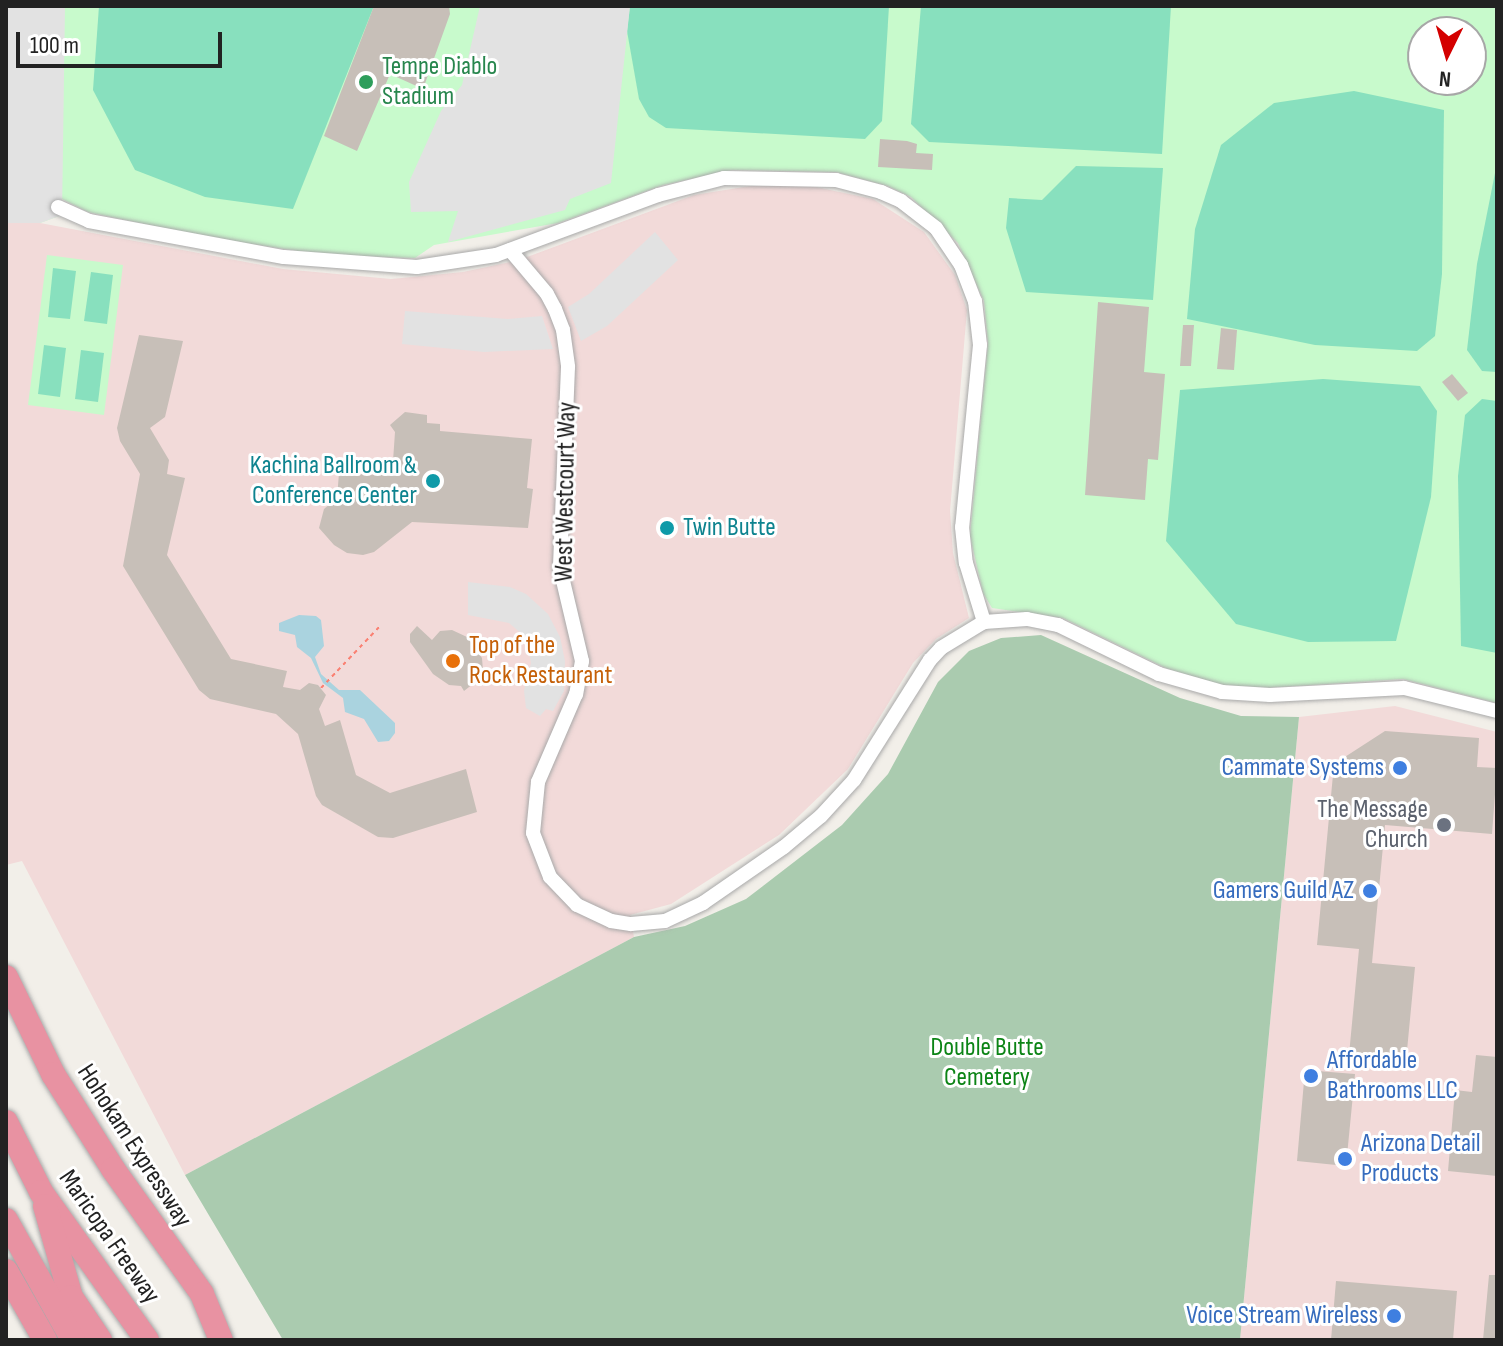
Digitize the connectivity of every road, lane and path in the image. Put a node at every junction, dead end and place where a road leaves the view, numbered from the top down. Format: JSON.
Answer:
{"nodes":[{"id":1,"x":58,"y":207,"type":"dead end"},
{"id":2,"x":510,"y":250,"type":"junction"},
{"id":3,"x":984,"y":622,"type":"junction"},
{"id":4,"x":380,"y":626,"type":"dead end"},
{"id":5,"x":321,"y":688,"type":"dead end"},
{"id":6,"x":1497,"y":711,"type":"edge"},
{"id":7,"x":6,"y":977,"type":"edge"},
{"id":8,"x":6,"y":1122,"type":"edge"},
{"id":9,"x":41,"y":1192,"type":"junction"},
{"id":10,"x":6,"y":1220,"type":"edge"},
{"id":11,"x":6,"y":1271,"type":"edge"},
{"id":12,"x":202,"y":1294,"type":"junction"},
{"id":13,"x":45,"y":1340,"type":"edge"},
{"id":14,"x":73,"y":1340,"type":"edge"},
{"id":15,"x":100,"y":1340,"type":"edge"},
{"id":16,"x":147,"y":1340,"type":"edge"},
{"id":17,"x":221,"y":1340,"type":"edge"},
{"id":18,"x":239,"y":1340,"type":"edge"}],
"edges":[{"from":1,"to":2,"type":"street"},
{"from":2,"to":3,"type":"street"},
{"from":2,"to":3,"type":"street","name":"West Westcourt Way"},
{"from":3,"to":6,"type":"street","name":"West Westcourt Way"},
{"from":4,"to":5,"type":"path"},
{"from":7,"to":12,"type":"highway","name":"Hohokam Expressway"},
{"from":8,"to":9,"type":"highway","name":"Maricopa Freeway"},
{"from":9,"to":15,"type":"highway"},
{"from":9,"to":16,"type":"highway","name":"Maricopa Freeway"},
{"from":10,"to":14,"type":"highway"},
{"from":11,"to":13,"type":"highway"},
{"from":12,"to":17,"type":"highway","name":"Hohokam Expressway"},
{"from":12,"to":18,"type":"highway"}]}
